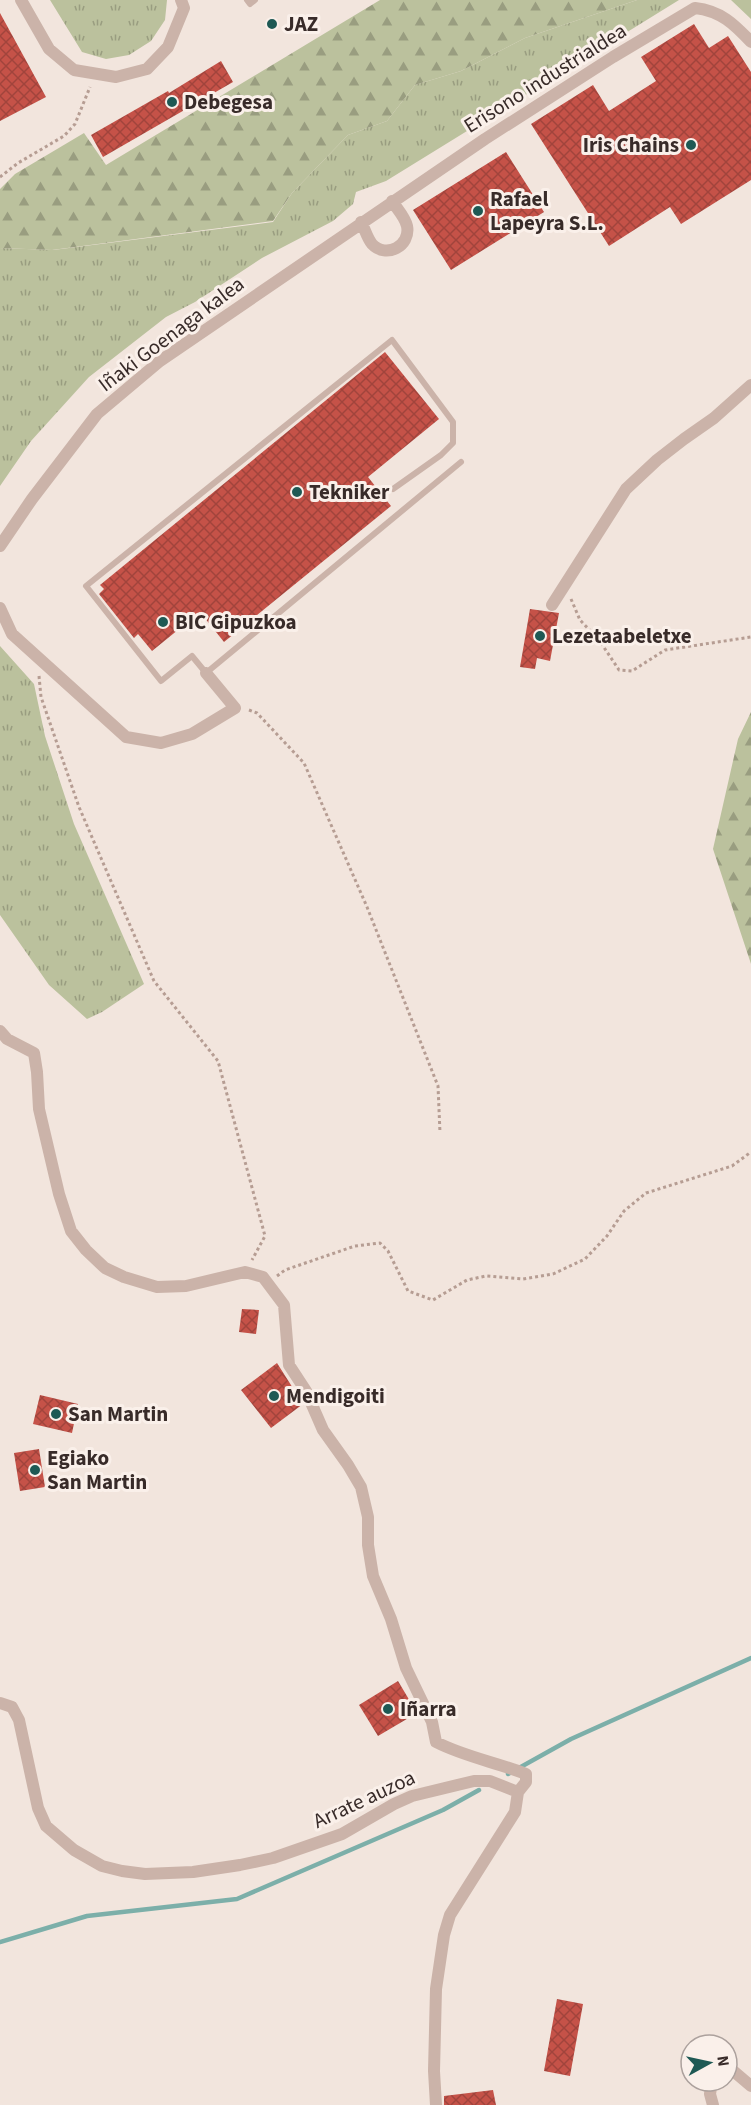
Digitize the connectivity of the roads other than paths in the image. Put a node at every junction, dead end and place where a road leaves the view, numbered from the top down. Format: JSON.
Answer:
{"nodes":[{"id":1,"x":21,"y":0,"type":"edge"},
{"id":2,"x":181,"y":0,"type":"edge"},
{"id":3,"x":247,"y":0,"type":"edge"},
{"id":4,"x":255,"y":0,"type":"edge"},
{"id":5,"x":751,"y":42,"type":"edge"},
{"id":6,"x":392,"y":201,"type":"junction"},
{"id":7,"x":374,"y":213,"type":"joint"},
{"id":8,"x":361,"y":222,"type":"junction"},
{"id":9,"x":751,"y":385,"type":"edge"},
{"id":10,"x":461,"y":462,"type":"dead end"},
{"id":11,"x":393,"y":489,"type":"dead end"},
{"id":12,"x":0,"y":546,"type":"edge"},
{"id":13,"x":552,"y":605,"type":"dead end"},
{"id":14,"x":0,"y":608,"type":"edge"},
{"id":15,"x":206,"y":673,"type":"junction"},
{"id":16,"x":0,"y":1031,"type":"edge"},
{"id":17,"x":0,"y":1703,"type":"edge"},
{"id":18,"x":518,"y":1792,"type":"junction"},
{"id":19,"x":739,"y":2076,"type":"edge"},
{"id":20,"x":751,"y":2086,"type":"edge"},
{"id":21,"x":436,"y":2105,"type":"edge"}],
"edges":[{"from":1,"to":2,"type":"street"},
{"from":3,"to":4,"type":"lane"},
{"from":5,"to":6,"type":"street","name":"Erisono industrialdea"},
{"from":6,"to":7,"type":"street","name":"Erisono industrialdea"},
{"from":6,"to":8,"type":"street"},
{"from":7,"to":8,"type":"street","name":"Iñaki Goenaga kalea"},
{"from":8,"to":12,"type":"street","name":"Iñaki Goenaga kalea"},
{"from":9,"to":13,"type":"street"},
{"from":10,"to":15,"type":"lane"},
{"from":11,"to":15,"type":"lane"},
{"from":14,"to":15,"type":"street"},
{"from":16,"to":18,"type":"street"},
{"from":17,"to":18,"type":"street","name":"Arrate auzoa"},
{"from":18,"to":21,"type":"street"},
{"from":19,"to":20,"type":"street"}]}
